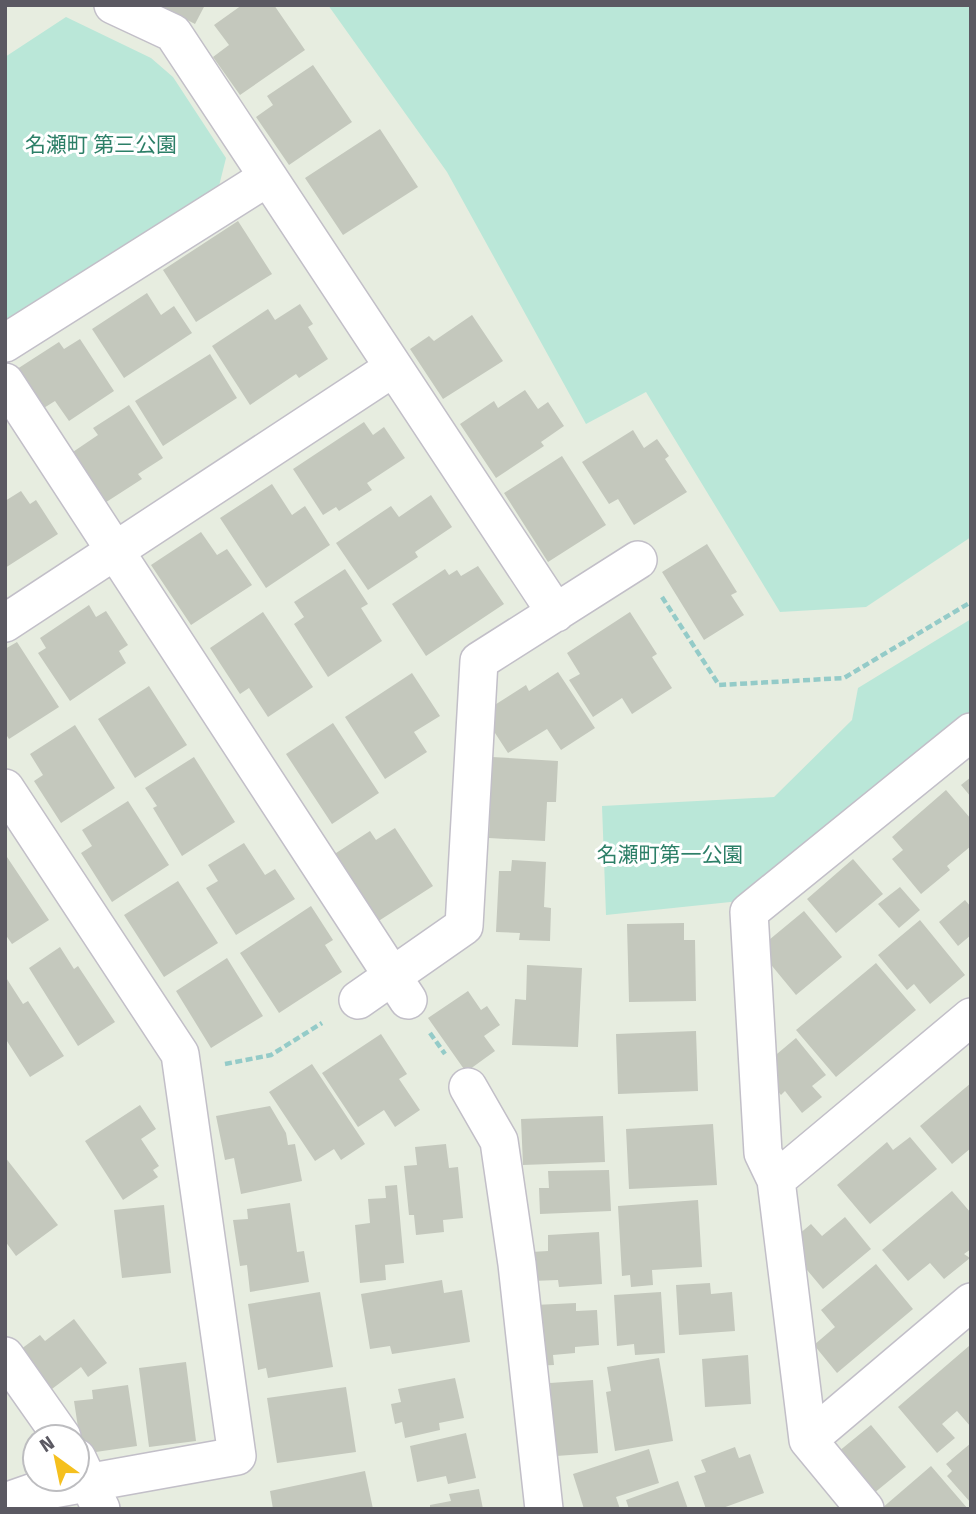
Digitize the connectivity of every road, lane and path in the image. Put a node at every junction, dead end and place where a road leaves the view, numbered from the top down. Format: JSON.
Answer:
{"nodes":[{"id":1,"x":113,"y":5,"type":"edge"},
{"id":2,"x":268,"y":177,"type":"junction"},
{"id":3,"x":5,"y":343,"type":"edge"},
{"id":4,"x":393,"y":368,"type":"junction"},
{"id":5,"x":5,"y":382,"type":"edge"},
{"id":6,"x":115,"y":551,"type":"junction"},
{"id":7,"x":638,"y":561,"type":"joint"},
{"id":8,"x":971,"y":602,"type":"edge"},
{"id":9,"x":556,"y":613,"type":"junction"},
{"id":10,"x":5,"y":623,"type":"edge"},
{"id":11,"x":971,"y":732,"type":"edge"},
{"id":12,"x":5,"y":788,"type":"edge"},
{"id":13,"x":400,"y":989,"type":"junction"},
{"id":14,"x":358,"y":1000,"type":"joint"},
{"id":15,"x":971,"y":1017,"type":"edge"},
{"id":16,"x":195,"y":1070,"type":"junction"},
{"id":17,"x":468,"y":1087,"type":"joint"},
{"id":18,"x":775,"y":1180,"type":"junction"},
{"id":19,"x":971,"y":1302,"type":"edge"},
{"id":20,"x":5,"y":1356,"type":"edge"},
{"id":21,"x":52,"y":1423,"type":"edge"},
{"id":22,"x":808,"y":1440,"type":"junction"},
{"id":23,"x":91,"y":1482,"type":"edge"},
{"id":24,"x":31,"y":1493,"type":"edge"},
{"id":25,"x":5,"y":1502,"type":"edge"},
{"id":26,"x":544,"y":1509,"type":"edge"},
{"id":27,"x":865,"y":1509,"type":"edge"}],
"edges":[{"from":1,"to":2,"type":"street"},
{"from":2,"to":3,"type":"street"},
{"from":2,"to":4,"type":"street"},
{"from":4,"to":6,"type":"street"},
{"from":4,"to":9,"type":"street"},
{"from":5,"to":6,"type":"street"},
{"from":6,"to":10,"type":"street"},
{"from":6,"to":13,"type":"street"},
{"from":7,"to":8,"type":"path"},
{"from":7,"to":9,"type":"street"},
{"from":9,"to":13,"type":"street"},
{"from":11,"to":18,"type":"street"},
{"from":12,"to":16,"type":"street"},
{"from":13,"to":14,"type":"street"},
{"from":13,"to":17,"type":"path"},
{"from":14,"to":16,"type":"path"},
{"from":15,"to":18,"type":"street"},
{"from":16,"to":23,"type":"street"},
{"from":17,"to":26,"type":"street"},
{"from":18,"to":22,"type":"street"},
{"from":19,"to":22,"type":"street"},
{"from":20,"to":21,"type":"street"},
{"from":22,"to":27,"type":"street"},
{"from":24,"to":25,"type":"street"}]}
